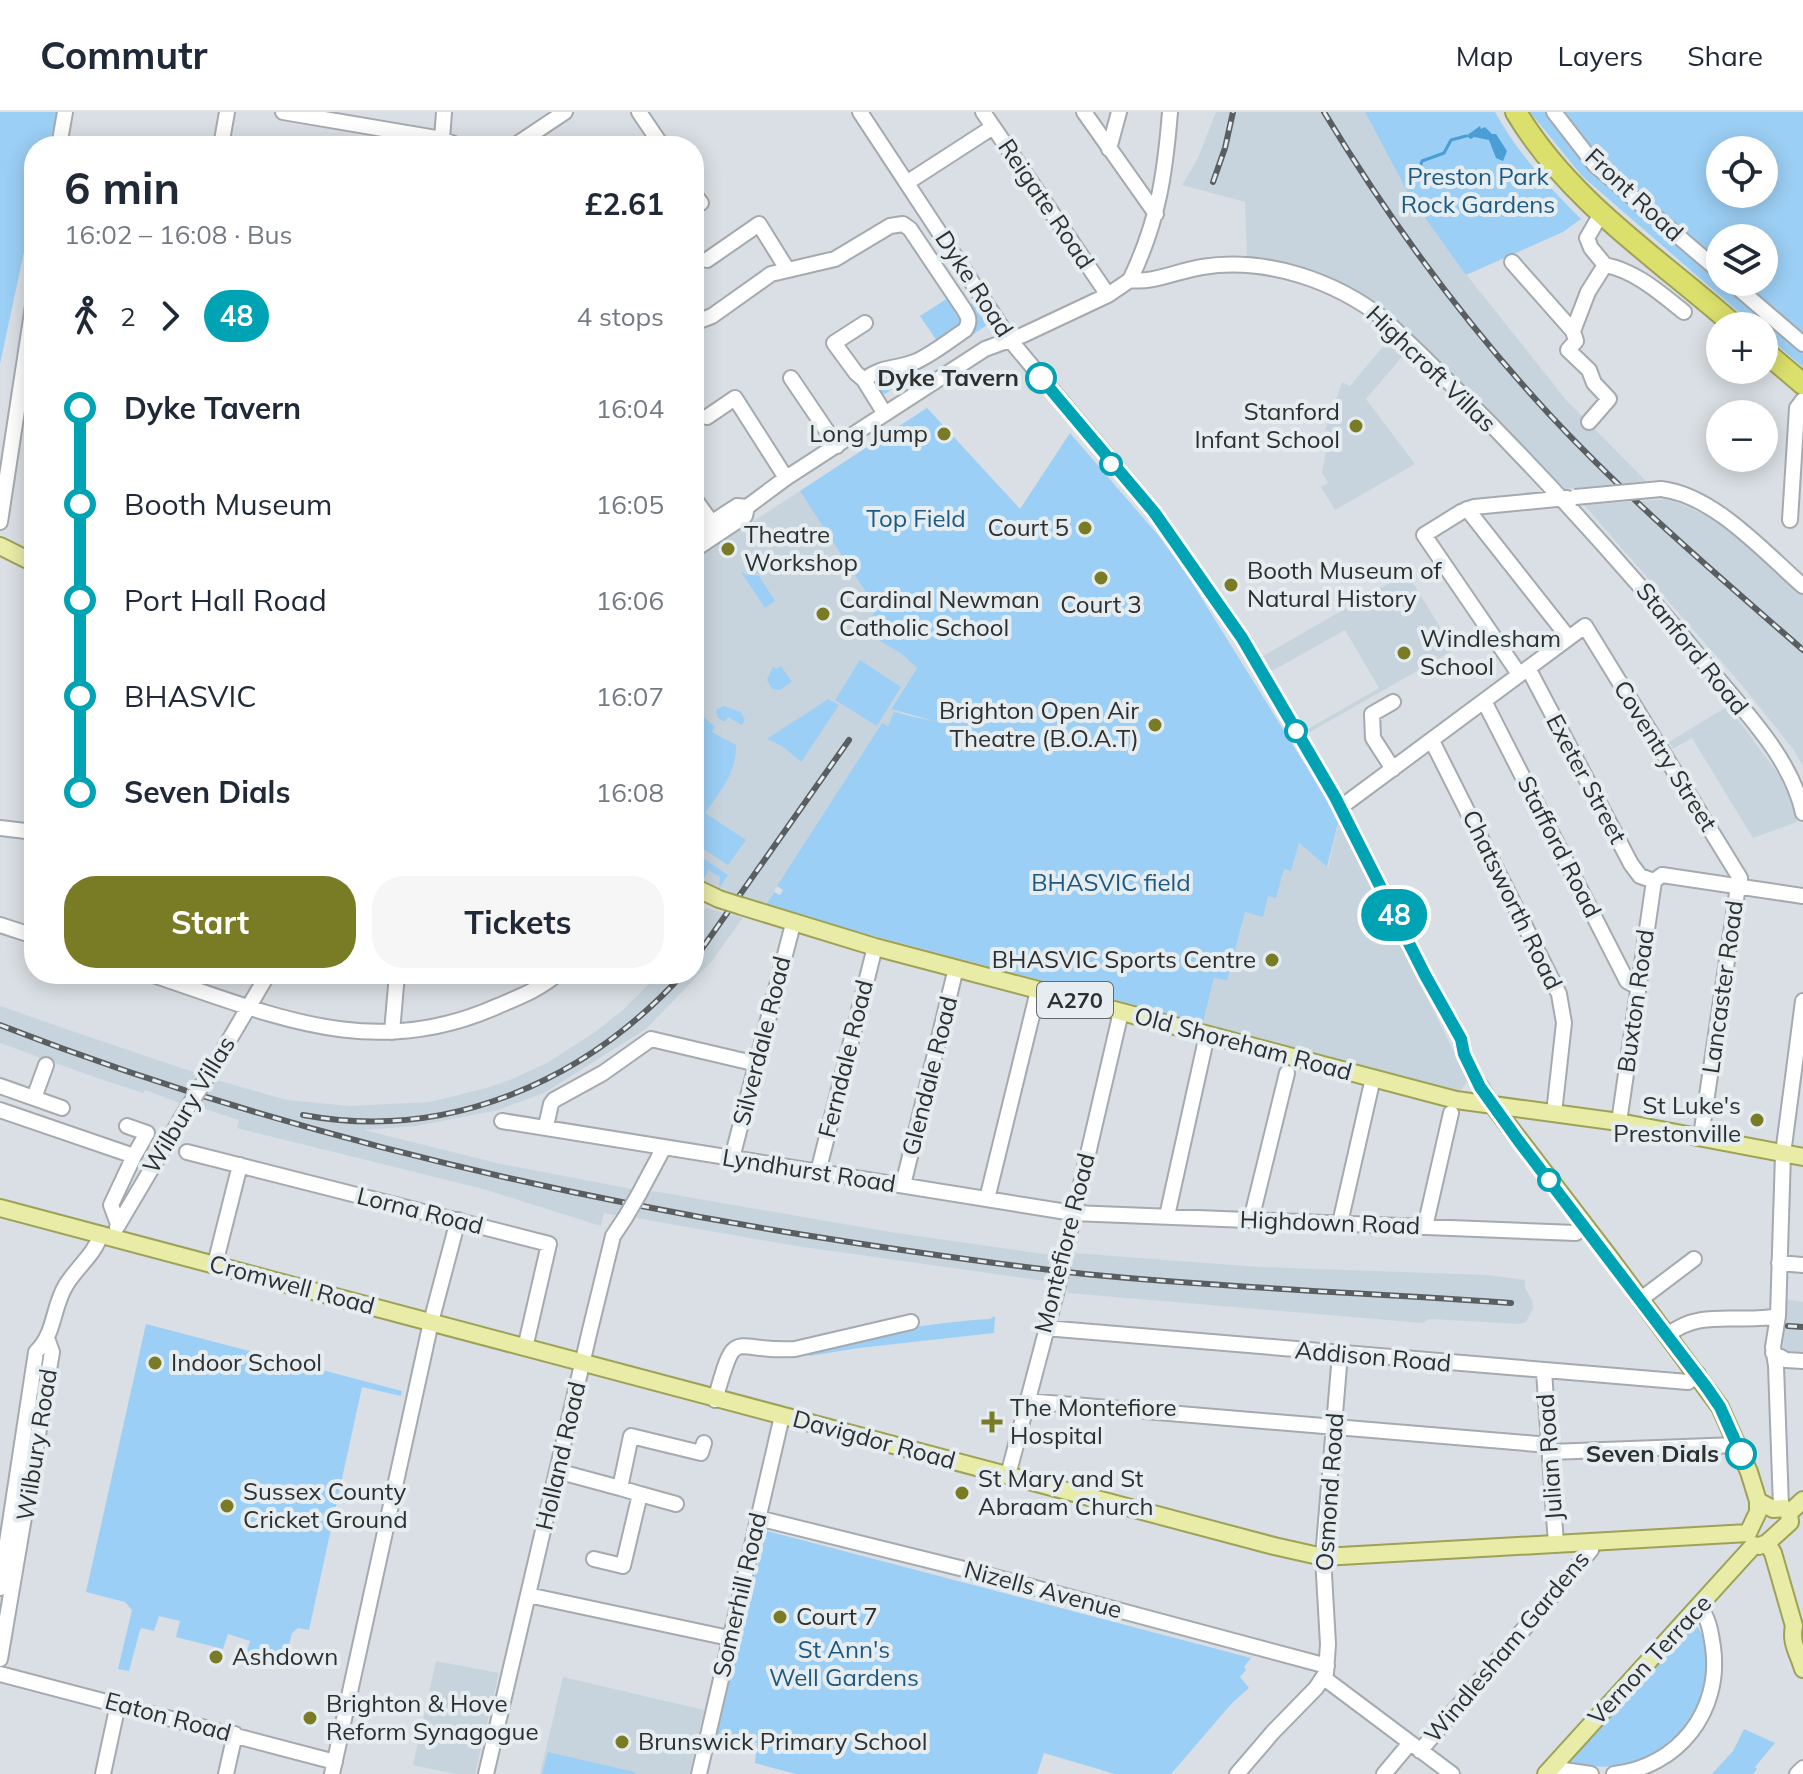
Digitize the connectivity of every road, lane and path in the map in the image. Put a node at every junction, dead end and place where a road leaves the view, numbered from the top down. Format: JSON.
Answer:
{"nodes":[{"id":1,"x":65,"y":112,"type":"edge"},
{"id":2,"x":227,"y":112,"type":"edge"},
{"id":3,"x":285,"y":112,"type":"edge"},
{"id":4,"x":444,"y":112,"type":"edge"},
{"id":5,"x":565,"y":112,"type":"edge"},
{"id":6,"x":639,"y":112,"type":"edge"},
{"id":7,"x":860,"y":112,"type":"edge"},
{"id":8,"x":983,"y":112,"type":"edge"},
{"id":9,"x":1084,"y":112,"type":"edge"},
{"id":10,"x":1119,"y":112,"type":"edge"},
{"id":11,"x":1170,"y":112,"type":"edge"},
{"id":12,"x":1516,"y":112,"type":"edge"},
{"id":13,"x":1554,"y":112,"type":"edge"},
{"id":14,"x":993,"y":127,"type":"junction"},
{"id":15,"x":61,"y":136,"type":"edge"},
{"id":16,"x":223,"y":136,"type":"edge"},
{"id":17,"x":425,"y":136,"type":"edge"},
{"id":18,"x":442,"y":136,"type":"edge"},
{"id":19,"x":529,"y":136,"type":"edge"},
{"id":20,"x":655,"y":136,"type":"edge"},
{"id":21,"x":1109,"y":149,"type":"junction"},
{"id":22,"x":908,"y":182,"type":"junction"},
{"id":23,"x":1156,"y":214,"type":"junction"},
{"id":24,"x":1601,"y":214,"type":"junction"},
{"id":25,"x":707,"y":260,"type":"dead end"},
{"id":26,"x":1706,"y":260,"type":"edge"},
{"id":27,"x":1512,"y":262,"type":"dead end"},
{"id":28,"x":1605,"y":265,"type":"junction"},
{"id":29,"x":787,"y":269,"type":"junction"},
{"id":30,"x":1130,"y":280,"type":"junction"},
{"id":31,"x":1108,"y":295,"type":"junction"},
{"id":32,"x":1747,"y":296,"type":"edge"},
{"id":33,"x":1684,"y":312,"type":"dead end"},
{"id":34,"x":1718,"y":312,"type":"edge"},
{"id":35,"x":704,"y":319,"type":"edge"},
{"id":36,"x":865,"y":323,"type":"dead end"},
{"id":37,"x":1573,"y":331,"type":"junction"},
{"id":38,"x":1010,"y":340,"type":"junction"},
{"id":39,"x":1803,"y":344,"type":"edge"},
{"id":40,"x":1778,"y":363,"type":"edge"},
{"id":41,"x":791,"y":378,"type":"dead end"},
{"id":42,"x":864,"y":380,"type":"junction"},
{"id":43,"x":1803,"y":384,"type":"edge"},
{"id":44,"x":24,"y":386,"type":"edge"},
{"id":45,"x":1803,"y":400,"type":"edge"},
{"id":46,"x":885,"y":414,"type":"junction"},
{"id":47,"x":707,"y":417,"type":"dead end"},
{"id":48,"x":1589,"y":422,"type":"dead end"},
{"id":49,"x":837,"y":446,"type":"junction"},
{"id":50,"x":786,"y":478,"type":"junction"},
{"id":51,"x":1569,"y":498,"type":"junction"},
{"id":52,"x":1467,"y":509,"type":"junction"},
{"id":53,"x":704,"y":512,"type":"edge"},
{"id":54,"x":1790,"y":520,"type":"dead end"},
{"id":55,"x":0,"y":522,"type":"edge"},
{"id":56,"x":716,"y":528,"type":"junction"},
{"id":57,"x":704,"y":531,"type":"edge"},
{"id":58,"x":704,"y":540,"type":"edge"},
{"id":59,"x":0,"y":546,"type":"edge"},
{"id":60,"x":24,"y":558,"type":"edge"},
{"id":61,"x":1803,"y":586,"type":"edge"},
{"id":62,"x":1568,"y":637,"type":"junction"},
{"id":63,"x":1523,"y":671,"type":"junction"},
{"id":64,"x":1484,"y":701,"type":"junction"},
{"id":65,"x":1393,"y":702,"type":"dead end"},
{"id":66,"x":1432,"y":741,"type":"junction"},
{"id":67,"x":1393,"y":769,"type":"junction"},
{"id":68,"x":1341,"y":807,"type":"junction"},
{"id":69,"x":1803,"y":813,"type":"edge"},
{"id":70,"x":0,"y":828,"type":"edge"},
{"id":71,"x":24,"y":831,"type":"edge"},
{"id":72,"x":1654,"y":881,"type":"junction"},
{"id":73,"x":1739,"y":887,"type":"junction"},
{"id":74,"x":704,"y":892,"type":"edge"},
{"id":75,"x":1803,"y":896,"type":"edge"},
{"id":76,"x":793,"y":924,"type":"junction"},
{"id":77,"x":0,"y":925,"type":"edge"},
{"id":78,"x":24,"y":933,"type":"edge"},
{"id":79,"x":875,"y":947,"type":"junction"},
{"id":80,"x":956,"y":968,"type":"junction"},
{"id":81,"x":180,"y":984,"type":"edge"},
{"id":82,"x":262,"y":984,"type":"edge"},
{"id":83,"x":396,"y":984,"type":"edge"},
{"id":84,"x":542,"y":984,"type":"edge"},
{"id":85,"x":1638,"y":987,"type":"junction"},
{"id":86,"x":1038,"y":991,"type":"junction"},
{"id":87,"x":1803,"y":1001,"type":"edge"},
{"id":88,"x":248,"y":1007,"type":"junction"},
{"id":89,"x":1121,"y":1012,"type":"junction"},
{"id":90,"x":392,"y":1032,"type":"junction"},
{"id":91,"x":1207,"y":1035,"type":"junction"},
{"id":92,"x":757,"y":1064,"type":"junction"},
{"id":93,"x":46,"y":1065,"type":"dead end"},
{"id":94,"x":1287,"y":1073,"type":"dead end"},
{"id":95,"x":1373,"y":1078,"type":"junction"},
{"id":96,"x":1476,"y":1079,"type":"junction"},
{"id":97,"x":1798,"y":1083,"type":"edge"},
{"id":98,"x":0,"y":1086,"type":"edge"},
{"id":99,"x":34,"y":1098,"type":"junction"},
{"id":100,"x":1492,"y":1104,"type":"junction"},
{"id":101,"x":1458,"y":1107,"type":"junction"},
{"id":102,"x":62,"y":1108,"type":"dead end"},
{"id":103,"x":0,"y":1110,"type":"edge"},
{"id":104,"x":1554,"y":1113,"type":"junction"},
{"id":105,"x":502,"y":1121,"type":"dead end"},
{"id":106,"x":1619,"y":1122,"type":"junction"},
{"id":107,"x":127,"y":1126,"type":"dead end"},
{"id":108,"x":546,"y":1126,"type":"junction"},
{"id":109,"x":1701,"y":1136,"type":"junction"},
{"id":110,"x":663,"y":1149,"type":"junction"},
{"id":111,"x":187,"y":1152,"type":"dead end"},
{"id":112,"x":1783,"y":1154,"type":"junction"},
{"id":113,"x":134,"y":1156,"type":"junction"},
{"id":114,"x":1803,"y":1157,"type":"edge"},
{"id":115,"x":732,"y":1158,"type":"junction"},
{"id":116,"x":240,"y":1165,"type":"junction"},
{"id":117,"x":818,"y":1172,"type":"junction"},
{"id":118,"x":903,"y":1185,"type":"junction"},
{"id":119,"x":987,"y":1199,"type":"junction"},
{"id":120,"x":0,"y":1208,"type":"edge"},
{"id":121,"x":1073,"y":1213,"type":"junction"},
{"id":122,"x":1167,"y":1216,"type":"junction"},
{"id":123,"x":458,"y":1220,"type":"junction"},
{"id":124,"x":1251,"y":1220,"type":"junction"},
{"id":125,"x":1340,"y":1223,"type":"junction"},
{"id":126,"x":1585,"y":1226,"type":"junction"},
{"id":127,"x":1425,"y":1227,"type":"junction"},
{"id":128,"x":111,"y":1232,"type":"junction"},
{"id":129,"x":1694,"y":1259,"type":"dead end"},
{"id":130,"x":1779,"y":1263,"type":"junction"},
{"id":131,"x":215,"y":1264,"type":"junction"},
{"id":132,"x":1803,"y":1265,"type":"edge"},
{"id":133,"x":1641,"y":1299,"type":"junction"},
{"id":134,"x":1778,"y":1316,"type":"junction"},
{"id":135,"x":431,"y":1322,"type":"junction"},
{"id":136,"x":911,"y":1322,"type":"dead end"},
{"id":137,"x":1045,"y":1328,"type":"junction"},
{"id":138,"x":1668,"y":1335,"type":"junction"},
{"id":139,"x":48,"y":1341,"type":"junction"},
{"id":140,"x":525,"y":1348,"type":"junction"},
{"id":141,"x":1773,"y":1353,"type":"junction"},
{"id":142,"x":1340,"y":1354,"type":"junction"},
{"id":143,"x":1803,"y":1361,"type":"edge"},
{"id":144,"x":583,"y":1364,"type":"junction"},
{"id":145,"x":1544,"y":1371,"type":"junction"},
{"id":146,"x":1698,"y":1374,"type":"junction"},
{"id":147,"x":715,"y":1400,"type":"junction"},
{"id":148,"x":1026,"y":1401,"type":"junction"},
{"id":149,"x":782,"y":1416,"type":"junction"},
{"id":150,"x":1334,"y":1428,"type":"junction"},
{"id":151,"x":616,"y":1432,"type":"dead end"},
{"id":152,"x":631,"y":1436,"type":"junction"},
{"id":153,"x":704,"y":1443,"type":"dead end"},
{"id":154,"x":1737,"y":1445,"type":"junction"},
{"id":155,"x":1550,"y":1449,"type":"junction"},
{"id":156,"x":557,"y":1471,"type":"junction"},
{"id":157,"x":1008,"y":1475,"type":"junction"},
{"id":158,"x":620,"y":1488,"type":"junction"},
{"id":159,"x":640,"y":1494,"type":"junction"},
{"id":160,"x":1803,"y":1500,"type":"edge"},
{"id":161,"x":676,"y":1504,"type":"dead end"},
{"id":162,"x":1783,"y":1513,"type":"edge"},
{"id":163,"x":758,"y":1518,"type":"junction"},
{"id":164,"x":1755,"y":1536,"type":"junction"},
{"id":165,"x":1592,"y":1542,"type":"junction"},
{"id":166,"x":1556,"y":1544,"type":"junction"},
{"id":167,"x":1323,"y":1557,"type":"junction"},
{"id":168,"x":594,"y":1559,"type":"dead end"},
{"id":169,"x":0,"y":1588,"type":"edge"},
{"id":170,"x":528,"y":1595,"type":"junction"},
{"id":171,"x":1699,"y":1607,"type":"junction"},
{"id":172,"x":1799,"y":1630,"type":"edge"},
{"id":173,"x":729,"y":1638,"type":"junction"},
{"id":174,"x":1,"y":1649,"type":"edge"},
{"id":175,"x":1802,"y":1656,"type":"edge"},
{"id":176,"x":1326,"y":1672,"type":"junction"},
{"id":177,"x":0,"y":1674,"type":"edge"},
{"id":178,"x":118,"y":1704,"type":"junction"},
{"id":179,"x":235,"y":1734,"type":"junction"},
{"id":180,"x":1415,"y":1747,"type":"junction"},
{"id":181,"x":334,"y":1768,"type":"edge"},
{"id":182,"x":1803,"y":1768,"type":"edge"},
{"id":183,"x":1550,"y":1770,"type":"edge"},
{"id":184,"x":103,"y":1774,"type":"edge"},
{"id":185,"x":226,"y":1774,"type":"edge"},
{"id":186,"x":486,"y":1774,"type":"edge"},
{"id":187,"x":699,"y":1774,"type":"edge"},
{"id":188,"x":1237,"y":1774,"type":"edge"},
{"id":189,"x":1384,"y":1774,"type":"edge"},
{"id":190,"x":1452,"y":1774,"type":"edge"},
{"id":191,"x":1591,"y":1774,"type":"edge"},
{"id":192,"x":1614,"y":1774,"type":"edge"},
{"id":193,"x":1797,"y":1774,"type":"edge"}],
"edges":[{"from":1,"to":15,"type":"street"},
{"from":2,"to":16,"type":"street"},
{"from":3,"to":17,"type":"street"},
{"from":4,"to":18,"type":"street"},
{"from":5,"to":19,"type":"street"},
{"from":6,"to":20,"type":"street"},
{"from":7,"to":22,"type":"street","name":"Dyke Road"},
{"from":8,"to":14,"type":"street","name":"Reigate Road"},
{"from":9,"to":21,"type":"street"},
{"from":10,"to":21,"type":"street"},
{"from":11,"to":23,"type":"street"},
{"from":12,"to":24,"type":"highway"},
{"from":13,"to":26,"type":"street","name":"Front Road"},
{"from":14,"to":22,"type":"street"},
{"from":14,"to":31,"type":"street","name":"Reigate Road"},
{"from":21,"to":23,"type":"street"},
{"from":22,"to":38,"type":"street","name":"Dyke Road"},
{"from":23,"to":30,"type":"street"},
{"from":24,"to":28,"type":"street"},
{"from":24,"to":34,"type":"highway"},
{"from":25,"to":29,"type":"street"},
{"from":27,"to":37,"type":"street"},
{"from":28,"to":33,"type":"street"},
{"from":28,"to":37,"type":"street"},
{"from":29,"to":35,"type":"street"},
{"from":29,"to":42,"type":"street"},
{"from":30,"to":31,"type":"street","name":"Highcroft Villas"},
{"from":30,"to":51,"type":"street","name":"Highcroft Villas"},
{"from":31,"to":38,"type":"street","name":"Highcroft Villas"},
{"from":32,"to":39,"type":"street"},
{"from":36,"to":42,"type":"street"},
{"from":37,"to":48,"type":"street"},
{"from":38,"to":46,"type":"street","name":"Highcroft Villas"},
{"from":38,"to":68,"type":"street","name":"Dyke Road"},
{"from":40,"to":43,"type":"highway"},
{"from":41,"to":49,"type":"street"},
{"from":42,"to":46,"type":"street"},
{"from":44,"to":55,"type":"street"},
{"from":45,"to":54,"type":"street"},
{"from":46,"to":49,"type":"street","name":"Highcroft Villas"},
{"from":47,"to":50,"type":"street"},
{"from":49,"to":50,"type":"street","name":"Highcroft Villas"},
{"from":50,"to":56,"type":"street","name":"Highcroft Villas"},
{"from":51,"to":52,"type":"street"},
{"from":51,"to":61,"type":"street","bridge":true},
{"from":51,"to":69,"type":"street","name":"Stanford Road"},
{"from":52,"to":62,"type":"street"},
{"from":52,"to":63,"type":"street","name":"Exeter Street"},
{"from":53,"to":56,"type":"street"},
{"from":56,"to":57,"type":"street"},
{"from":56,"to":58,"type":"street"},
{"from":59,"to":60,"type":"main road"},
{"from":62,"to":63,"type":"street"},
{"from":62,"to":73,"type":"street","name":"Coventry Street"},
{"from":63,"to":64,"type":"street"},
{"from":63,"to":72,"type":"street","name":"Exeter Street"},
{"from":64,"to":66,"type":"street"},
{"from":64,"to":85,"type":"street","name":"Stafford Road"},
{"from":65,"to":67,"type":"street"},
{"from":66,"to":67,"type":"street"},
{"from":66,"to":104,"type":"street","name":"Chatsworth Road"},
{"from":67,"to":68,"type":"street"},
{"from":68,"to":96,"type":"street","name":"Dyke Road"},
{"from":70,"to":71,"type":"street"},
{"from":72,"to":73,"type":"street"},
{"from":72,"to":85,"type":"street","name":"Buxton Road"},
{"from":73,"to":75,"type":"street"},
{"from":73,"to":109,"type":"street","name":"Lancaster Road"},
{"from":74,"to":76,"type":"main road","name":"Old Shoreham Road","number":"A270","bridge":true},
{"from":76,"to":79,"type":"main road","name":"Old Shoreham Road","number":"A270"},
{"from":76,"to":92,"type":"street","name":"Silverdale Road"},
{"from":77,"to":78,"type":"street"},
{"from":79,"to":80,"type":"main road","name":"Old Shoreham Road","number":"A270"},
{"from":79,"to":117,"type":"street","name":"Ferndale Road"},
{"from":80,"to":86,"type":"main road","name":"Old Shoreham Road","number":"A270"},
{"from":80,"to":118,"type":"street","name":"Glendale Road"},
{"from":81,"to":88,"type":"street"},
{"from":82,"to":88,"type":"street","name":"Wilbury Villas"},
{"from":83,"to":90,"type":"street"},
{"from":84,"to":90,"type":"street"},
{"from":85,"to":106,"type":"street","name":"Buxton Road"},
{"from":86,"to":89,"type":"main road","name":"Old Shoreham Road","number":"A270"},
{"from":86,"to":119,"type":"street"},
{"from":87,"to":97,"type":"street"},
{"from":88,"to":90,"type":"street"},
{"from":88,"to":128,"type":"street","name":"Wilbury Villas","bridge":true},
{"from":89,"to":91,"type":"main road","name":"Old Shoreham Road","number":"A270"},
{"from":89,"to":121,"type":"street","name":"Montefiore Road"},
{"from":91,"to":95,"type":"main road","name":"Old Shoreham Road","number":"A270"},
{"from":91,"to":122,"type":"street"},
{"from":92,"to":108,"type":"street"},
{"from":92,"to":115,"type":"street","name":"Silverdale Road"},
{"from":93,"to":99,"type":"street"},
{"from":94,"to":124,"type":"street"},
{"from":95,"to":101,"type":"main road","name":"Old Shoreham Road","number":"A270"},
{"from":95,"to":125,"type":"street"},
{"from":96,"to":100,"type":"street","name":"Dyke Road"},
{"from":96,"to":101,"type":"street"},
{"from":97,"to":112,"type":"street"},
{"from":98,"to":99,"type":"street"},
{"from":99,"to":102,"type":"street"},
{"from":100,"to":101,"type":"main road","name":"Old Shoreham Road","number":"A270"},
{"from":100,"to":104,"type":"main road","name":"Old Shoreham Road","number":"A270"},
{"from":100,"to":126,"type":"main road","name":"Dyke Road"},
{"from":101,"to":127,"type":"street"},
{"from":103,"to":113,"type":"street"},
{"from":104,"to":106,"type":"main road","name":"Old Shoreham Road","number":"A270"},
{"from":105,"to":108,"type":"street","name":"Lyndhurst Road"},
{"from":106,"to":109,"type":"main road","name":"Old Shoreham Road","number":"A270"},
{"from":107,"to":113,"type":"street"},
{"from":108,"to":110,"type":"street","name":"Lyndhurst Road"},
{"from":109,"to":112,"type":"main road","name":"Old Shoreham Road","number":"A270"},
{"from":110,"to":115,"type":"street","name":"Lyndhurst Road"},
{"from":110,"to":144,"type":"street","name":"Holland Road","bridge":true},
{"from":111,"to":116,"type":"street","name":"Lorna Road"},
{"from":112,"to":114,"type":"main road","name":"Old Shoreham Road","number":"A270"},
{"from":112,"to":130,"type":"street"},
{"from":113,"to":128,"type":"street"},
{"from":115,"to":117,"type":"street","name":"Lyndhurst Road"},
{"from":116,"to":123,"type":"street","name":"Lorna Road"},
{"from":116,"to":131,"type":"street"},
{"from":117,"to":118,"type":"street","name":"Lyndhurst Road"},
{"from":118,"to":119,"type":"street","name":"Lyndhurst Road"},
{"from":119,"to":121,"type":"street","name":"Lyndhurst Road"},
{"from":120,"to":128,"type":"main road","name":"Cromwell Road"},
{"from":121,"to":122,"type":"street","name":"Highdown Road"},
{"from":121,"to":137,"type":"street","name":"Montefiore Road","bridge":true},
{"from":122,"to":124,"type":"street","name":"Highdown Road"},
{"from":123,"to":135,"type":"street"},
{"from":123,"to":140,"type":"street","name":"Lorna Road"},
{"from":124,"to":125,"type":"street","name":"Highdown Road"},
{"from":125,"to":127,"type":"street","name":"Highdown Road"},
{"from":126,"to":127,"type":"street","name":"Highdown Road"},
{"from":126,"to":133,"type":"main road","name":"Dyke Road"},
{"from":128,"to":131,"type":"main road","name":"Cromwell Road"},
{"from":128,"to":139,"type":"street","name":"Wilbury Road"},
{"from":129,"to":133,"type":"street"},
{"from":130,"to":132,"type":"street"},
{"from":130,"to":134,"type":"street"},
{"from":131,"to":135,"type":"main road","name":"Cromwell Road"},
{"from":133,"to":138,"type":"main road","name":"Dyke Road"},
{"from":134,"to":138,"type":"street"},
{"from":134,"to":141,"type":"street"},
{"from":135,"to":140,"type":"main road","name":"Cromwell Road"},
{"from":135,"to":181,"type":"street"},
{"from":136,"to":147,"type":"street"},
{"from":137,"to":142,"type":"street","name":"Addison Road"},
{"from":137,"to":148,"type":"street","name":"Montefiore Road"},
{"from":138,"to":146,"type":"main road","name":"Dyke Road"},
{"from":139,"to":169,"type":"street","name":"Wilbury Road"},
{"from":139,"to":174,"type":"street","name":"Wilbury Road"},
{"from":140,"to":144,"type":"main road","name":"Cromwell Road"},
{"from":141,"to":143,"type":"street"},
{"from":141,"to":162,"type":"street"},
{"from":142,"to":145,"type":"street","name":"Addison Road"},
{"from":142,"to":150,"type":"street","name":"Osmond Road"},
{"from":144,"to":147,"type":"main road","name":"Davigdor Road"},
{"from":144,"to":156,"type":"street","name":"Holland Road"},
{"from":145,"to":146,"type":"street","name":"Addison Road"},
{"from":145,"to":155,"type":"street","name":"Julian Road"},
{"from":146,"to":154,"type":"main road","name":"Dyke Road"},
{"from":147,"to":149,"type":"main road","name":"Davigdor Road"},
{"from":148,"to":150,"type":"street"},
{"from":148,"to":157,"type":"street","name":"Montefiore Road"},
{"from":149,"to":157,"type":"main road","name":"Davigdor Road"},
{"from":149,"to":163,"type":"street","name":"Somerhill Road"},
{"from":150,"to":155,"type":"street"},
{"from":150,"to":167,"type":"street","name":"Osmond Road"},
{"from":151,"to":152,"type":"street"},
{"from":152,"to":153,"type":"street"},
{"from":152,"to":158,"type":"street"},
{"from":154,"to":155,"type":"street"},
{"from":154,"to":162,"type":"main road","name":"Dyke Road"},
{"from":155,"to":166,"type":"street","name":"Julian Road"},
{"from":156,"to":158,"type":"street"},
{"from":156,"to":170,"type":"street","name":"Holland Road"},
{"from":157,"to":167,"type":"main road","name":"Davigdor Road"},
{"from":158,"to":159,"type":"street"},
{"from":159,"to":161,"type":"street"},
{"from":159,"to":168,"type":"street"},
{"from":160,"to":162,"type":"main road"},
{"from":162,"to":164,"type":"main road"},
{"from":162,"to":164,"type":"main road"},
{"from":163,"to":173,"type":"street","name":"Somerhill Road"},
{"from":163,"to":176,"type":"street","name":"Nizells Avenue"},
{"from":164,"to":165,"type":"main road","name":"Davigdor Road"},
{"from":164,"to":171,"type":"main road","name":"Vernon Terrace"},
{"from":164,"to":172,"type":"main road"},
{"from":165,"to":166,"type":"main road","name":"Davigdor Road"},
{"from":165,"to":180,"type":"street","name":"Windlesham Gardens"},
{"from":166,"to":167,"type":"main road","name":"Davigdor Road"},
{"from":167,"to":176,"type":"street","name":"Osmond Road"},
{"from":170,"to":173,"type":"street"},
{"from":170,"to":186,"type":"street","name":"Holland Road"},
{"from":171,"to":183,"type":"main road","name":"Vernon Terrace"},
{"from":171,"to":192,"type":"street"},
{"from":172,"to":175,"type":"main road"},
{"from":173,"to":187,"type":"street","name":"Somerhill Road"},
{"from":176,"to":180,"type":"street"},
{"from":176,"to":188,"type":"street"},
{"from":177,"to":178,"type":"street","name":"Eaton Road"},
{"from":178,"to":179,"type":"street","name":"Eaton Road"},
{"from":178,"to":184,"type":"street"},
{"from":179,"to":181,"type":"street","name":"Eaton Road"},
{"from":179,"to":185,"type":"street"},
{"from":180,"to":189,"type":"street","name":"Windlesham Gardens"},
{"from":180,"to":190,"type":"street"},
{"from":182,"to":193,"type":"street"},
{"from":183,"to":191,"type":"street"}]}
